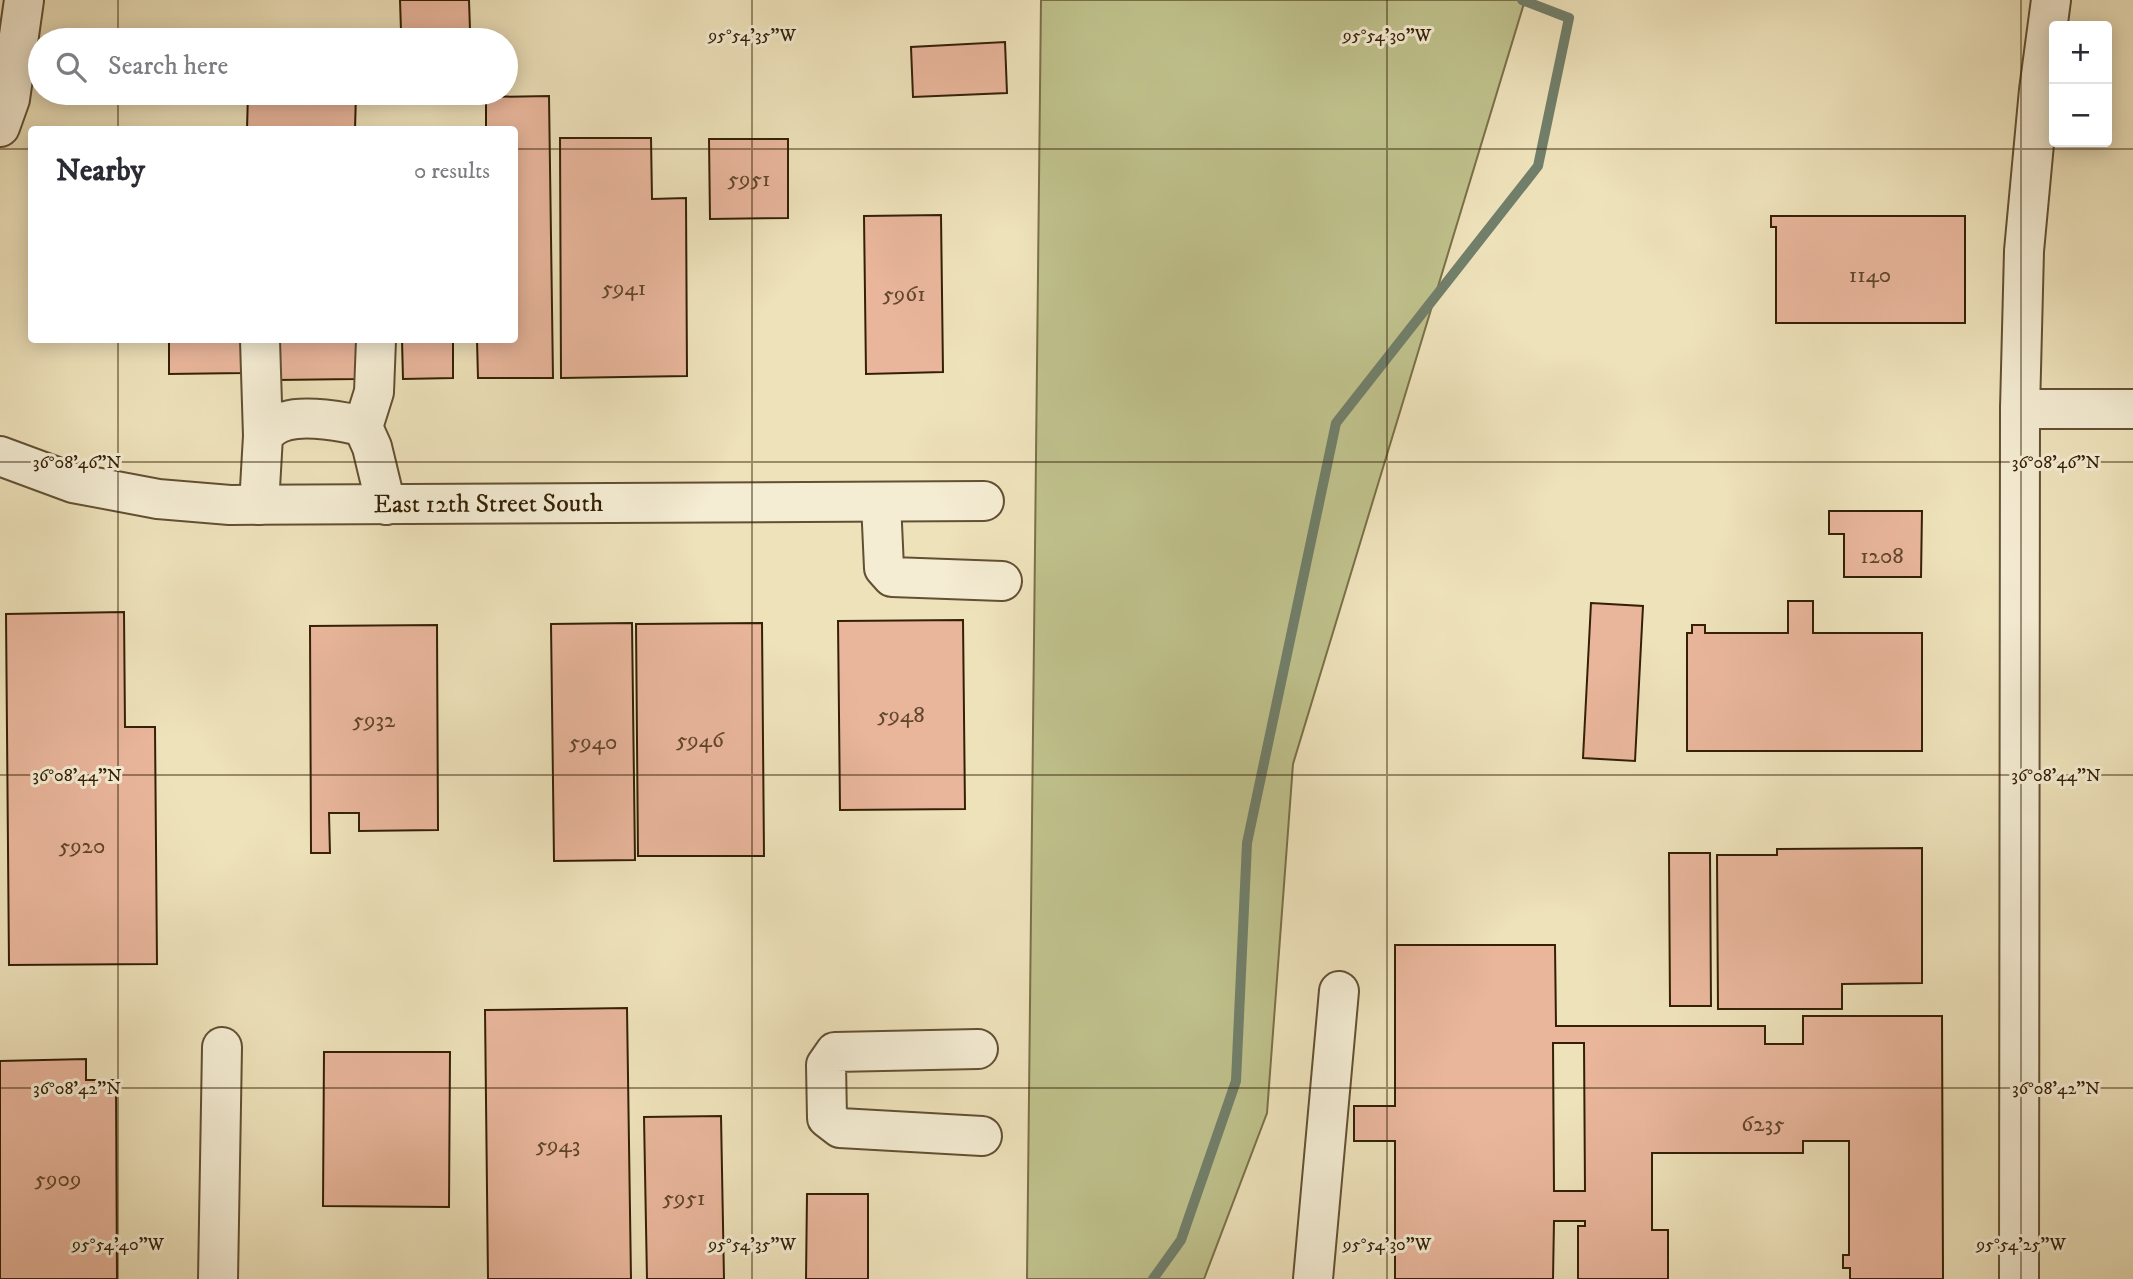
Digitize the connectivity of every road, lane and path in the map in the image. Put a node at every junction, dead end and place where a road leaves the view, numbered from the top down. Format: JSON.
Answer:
{"nodes":[{"id":1,"x":24,"y":0,"type":"edge"},
{"id":2,"x":2051,"y":0,"type":"edge"},
{"id":3,"x":0,"y":127,"type":"edge"},
{"id":4,"x":260,"y":343,"type":"edge"},
{"id":5,"x":376,"y":343,"type":"edge"},
{"id":6,"x":2020,"y":409,"type":"junction"},
{"id":7,"x":2133,"y":409,"type":"edge"},
{"id":8,"x":363,"y":427,"type":"junction"},
{"id":9,"x":263,"y":436,"type":"junction"},
{"id":10,"x":0,"y":456,"type":"edge"},
{"id":11,"x":984,"y":501,"type":"dead end"},
{"id":12,"x":881,"y":502,"type":"junction"},
{"id":13,"x":259,"y":505,"type":"junction"},
{"id":14,"x":386,"y":505,"type":"junction"},
{"id":15,"x":1002,"y":581,"type":"dead end"},
{"id":16,"x":1339,"y":991,"type":"dead end"},
{"id":17,"x":222,"y":1047,"type":"dead end"},
{"id":18,"x":978,"y":1049,"type":"dead end"},
{"id":19,"x":982,"y":1136,"type":"dead end"},
{"id":20,"x":218,"y":1279,"type":"edge"},
{"id":21,"x":1313,"y":1279,"type":"edge"},
{"id":22,"x":2019,"y":1279,"type":"edge"}],
"edges":[{"from":1,"to":3,"type":"street"},
{"from":2,"to":6,"type":"street"},
{"from":4,"to":9,"type":"street"},
{"from":5,"to":8,"type":"street"},
{"from":6,"to":7,"type":"street"},
{"from":6,"to":22,"type":"street"},
{"from":8,"to":9,"type":"street"},
{"from":8,"to":14,"type":"street"},
{"from":9,"to":13,"type":"street"},
{"from":10,"to":13,"type":"street","name":"East 12th Street South"},
{"from":11,"to":12,"type":"street","name":"East 12th Street South"},
{"from":12,"to":14,"type":"street","name":"East 12th Street South"},
{"from":12,"to":15,"type":"street"},
{"from":13,"to":14,"type":"street","name":"East 12th Street South"},
{"from":16,"to":21,"type":"street"},
{"from":17,"to":20,"type":"street"},
{"from":18,"to":19,"type":"street"}]}
